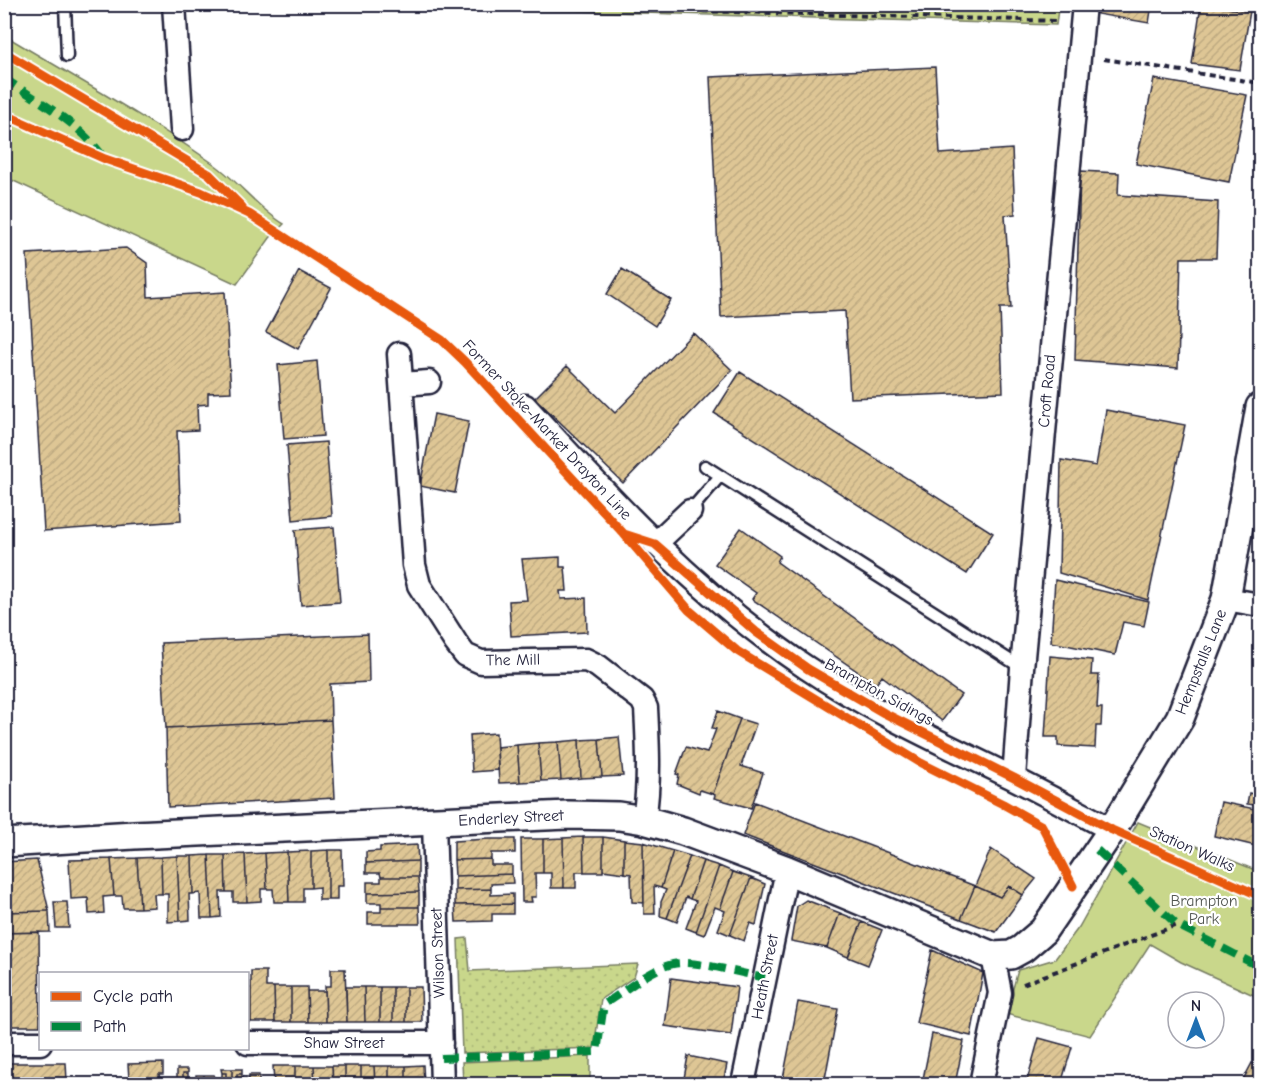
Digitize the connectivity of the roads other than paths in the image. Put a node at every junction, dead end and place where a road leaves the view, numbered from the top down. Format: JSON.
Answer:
{"nodes":[{"id":1,"x":65,"y":4,"type":"edge"},
{"id":2,"x":174,"y":4,"type":"edge"},
{"id":3,"x":1083,"y":15,"type":"edge"},
{"id":4,"x":67,"y":56,"type":"dead end"},
{"id":5,"x":183,"y":129,"type":"dead end"},
{"id":6,"x":399,"y":354,"type":"dead end"},
{"id":7,"x":429,"y":382,"type":"dead end"},
{"id":8,"x":402,"y":384,"type":"junction"},
{"id":9,"x":525,"y":406,"type":"dead end"},
{"id":10,"x":1260,"y":407,"type":"edge"},
{"id":11,"x":705,"y":466,"type":"dead end"},
{"id":12,"x":720,"y":476,"type":"junction"},
{"id":13,"x":690,"y":511,"type":"joint"},
{"id":14,"x":655,"y":544,"type":"junction"},
{"id":15,"x":1226,"y":599,"type":"junction"},
{"id":16,"x":1260,"y":605,"type":"edge"},
{"id":17,"x":1022,"y":668,"type":"junction"},
{"id":18,"x":1014,"y":778,"type":"junction"},
{"id":19,"x":644,"y":820,"type":"junction"},
{"id":20,"x":435,"y":822,"type":"junction"},
{"id":21,"x":1112,"y":830,"type":"junction"},
{"id":22,"x":4,"y":843,"type":"edge"},
{"id":23,"x":787,"y":870,"type":"junction"},
{"id":24,"x":993,"y":956,"type":"junction"},
{"id":25,"x":4,"y":1043,"type":"edge"},
{"id":26,"x":39,"y":1043,"type":"edge"},
{"id":27,"x":249,"y":1043,"type":"edge"},
{"id":28,"x":441,"y":1043,"type":"junction"},
{"id":29,"x":442,"y":1084,"type":"edge"},
{"id":30,"x":743,"y":1084,"type":"edge"},
{"id":31,"x":981,"y":1084,"type":"edge"}],
"edges":[{"from":1,"to":4,"type":"lane"},
{"from":2,"to":5,"type":"street"},
{"from":3,"to":17,"type":"street","name":"Croft Road"},
{"from":6,"to":8,"type":"street","name":"The Mill"},
{"from":7,"to":8,"type":"street"},
{"from":8,"to":19,"type":"street","name":"The Mill"},
{"from":9,"to":14,"type":"street","name":"Brampton Sidings"},
{"from":10,"to":15,"type":"street","name":"Hempstalls Lane"},
{"from":11,"to":12,"type":"lane"},
{"from":12,"to":13,"type":"lane"},
{"from":12,"to":17,"type":"lane"},
{"from":13,"to":14,"type":"street"},
{"from":14,"to":18,"type":"street","name":"Brampton Sidings"},
{"from":15,"to":16,"type":"street"},
{"from":15,"to":21,"type":"street","name":"Hempstalls Lane"},
{"from":17,"to":18,"type":"street","name":"Croft Road"},
{"from":18,"to":21,"type":"street","name":"Brampton Sidings"},
{"from":19,"to":20,"type":"street","name":"Enderley Street"},
{"from":19,"to":23,"type":"street","name":"Enderley Street"},
{"from":20,"to":22,"type":"street","name":"Enderley Street"},
{"from":20,"to":28,"type":"street","name":"Wilson Street"},
{"from":21,"to":24,"type":"street","name":"Hempstalls Lane"},
{"from":23,"to":24,"type":"street","name":"Enderley Street"},
{"from":23,"to":30,"type":"street","name":"Heath Street"},
{"from":24,"to":31,"type":"street"},
{"from":25,"to":26,"type":"street"},
{"from":27,"to":28,"type":"street","name":"Shaw Street"},
{"from":28,"to":29,"type":"street","name":"Wilson Street"}]}
